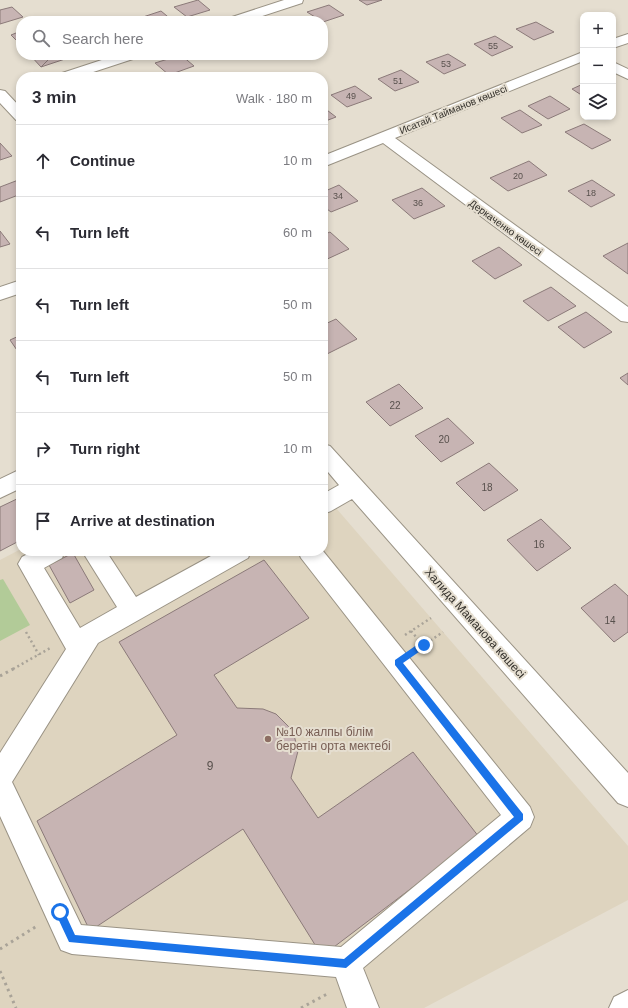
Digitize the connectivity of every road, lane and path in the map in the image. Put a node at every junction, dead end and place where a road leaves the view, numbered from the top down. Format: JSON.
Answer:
{"nodes":[{"id":1,"x":297,"y":0,"type":"edge"},
{"id":2,"x":249,"y":16,"type":"edge"},
{"id":3,"x":628,"y":38,"type":"edge"},
{"id":4,"x":616,"y":43,"type":"edge"},
{"id":5,"x":580,"y":57,"type":"edge"},
{"id":6,"x":116,"y":60,"type":"edge"},
{"id":7,"x":616,"y":68,"type":"edge"},
{"id":8,"x":79,"y":72,"type":"edge"},
{"id":9,"x":628,"y":75,"type":"edge"},
{"id":10,"x":5,"y":96,"type":"edge"},
{"id":11,"x":16,"y":110,"type":"edge"},
{"id":12,"x":384,"y":137,"type":"junction"},
{"id":13,"x":328,"y":160,"type":"edge"},
{"id":14,"x":16,"y":288,"type":"edge"},
{"id":15,"x":0,"y":294,"type":"edge"},
{"id":16,"x":628,"y":316,"type":"edge"},
{"id":17,"x":328,"y":458,"type":"edge"},
{"id":18,"x":16,"y":481,"type":"edge"},
{"id":19,"x":354,"y":487,"type":"junction"},
{"id":20,"x":0,"y":489,"type":"edge"},
{"id":21,"x":328,"y":502,"type":"edge"},
{"id":22,"x":45,"y":556,"type":"edge"},
{"id":23,"x":96,"y":556,"type":"edge"},
{"id":24,"x":231,"y":556,"type":"edge"},
{"id":25,"x":314,"y":556,"type":"edge"},
{"id":26,"x":132,"y":611,"type":"junction"},
{"id":27,"x":431,"y":618,"type":"dead end"},
{"id":28,"x":411,"y":631,"type":"junction"},
{"id":29,"x":26,"y":632,"type":"dead end"},
{"id":30,"x":443,"y":632,"type":"dead end"},
{"id":31,"x":76,"y":643,"type":"junction"},
{"id":32,"x":424,"y":645,"type":"junction"},
{"id":33,"x":39,"y":655,"type":"junction"},
{"id":34,"x":392,"y":655,"type":"junction"},
{"id":35,"x":0,"y":676,"type":"edge"},
{"id":36,"x":0,"y":777,"type":"edge"},
{"id":37,"x":0,"y":786,"type":"edge"},
{"id":38,"x":628,"y":792,"type":"edge"},
{"id":39,"x":60,"y":912,"type":"junction"},
{"id":40,"x":0,"y":949,"type":"edge"},
{"id":41,"x":0,"y":971,"type":"edge"},
{"id":42,"x":354,"y":984,"type":"edge"},
{"id":43,"x":628,"y":1006,"type":"edge"},
{"id":44,"x":16,"y":1008,"type":"edge"},
{"id":45,"x":301,"y":1008,"type":"edge"},
{"id":46,"x":625,"y":1008,"type":"edge"}],
"edges":[{"from":1,"to":2,"type":"street"},
{"from":3,"to":4,"type":"street"},
{"from":5,"to":12,"type":"street","name":"Исатай Тайманов көшесі"},
{"from":6,"to":8,"type":"street"},
{"from":7,"to":9,"type":"street"},
{"from":10,"to":11,"type":"street"},
{"from":12,"to":13,"type":"street","name":"Исатай Тайманов көшесі"},
{"from":12,"to":16,"type":"street","name":"Деркаченко көшесі"},
{"from":14,"to":15,"type":"street"},
{"from":17,"to":19,"type":"street","name":"Халида Маманова көшесі"},
{"from":18,"to":20,"type":"street"},
{"from":19,"to":21,"type":"street"},
{"from":19,"to":38,"type":"street","name":"Халида Маманова көшесі"},
{"from":22,"to":31,"type":"street"},
{"from":23,"to":26,"type":"street"},
{"from":24,"to":26,"type":"street"},
{"from":25,"to":34,"type":"street"},
{"from":26,"to":31,"type":"street"},
{"from":27,"to":28,"type":"path"},
{"from":28,"to":32,"type":"path"},
{"from":28,"to":34,"type":"path"},
{"from":29,"to":33,"type":"path"},
{"from":30,"to":32,"type":"path"},
{"from":31,"to":33,"type":"path"},
{"from":31,"to":36,"type":"street"},
{"from":32,"to":34,"type":"path"},
{"from":33,"to":35,"type":"path"},
{"from":34,"to":42,"type":"street"},
{"from":37,"to":39,"type":"street"},
{"from":39,"to":40,"type":"path"},
{"from":39,"to":42,"type":"street"},
{"from":41,"to":44,"type":"path"},
{"from":42,"to":45,"type":"path"},
{"from":43,"to":46,"type":"street"}]}
